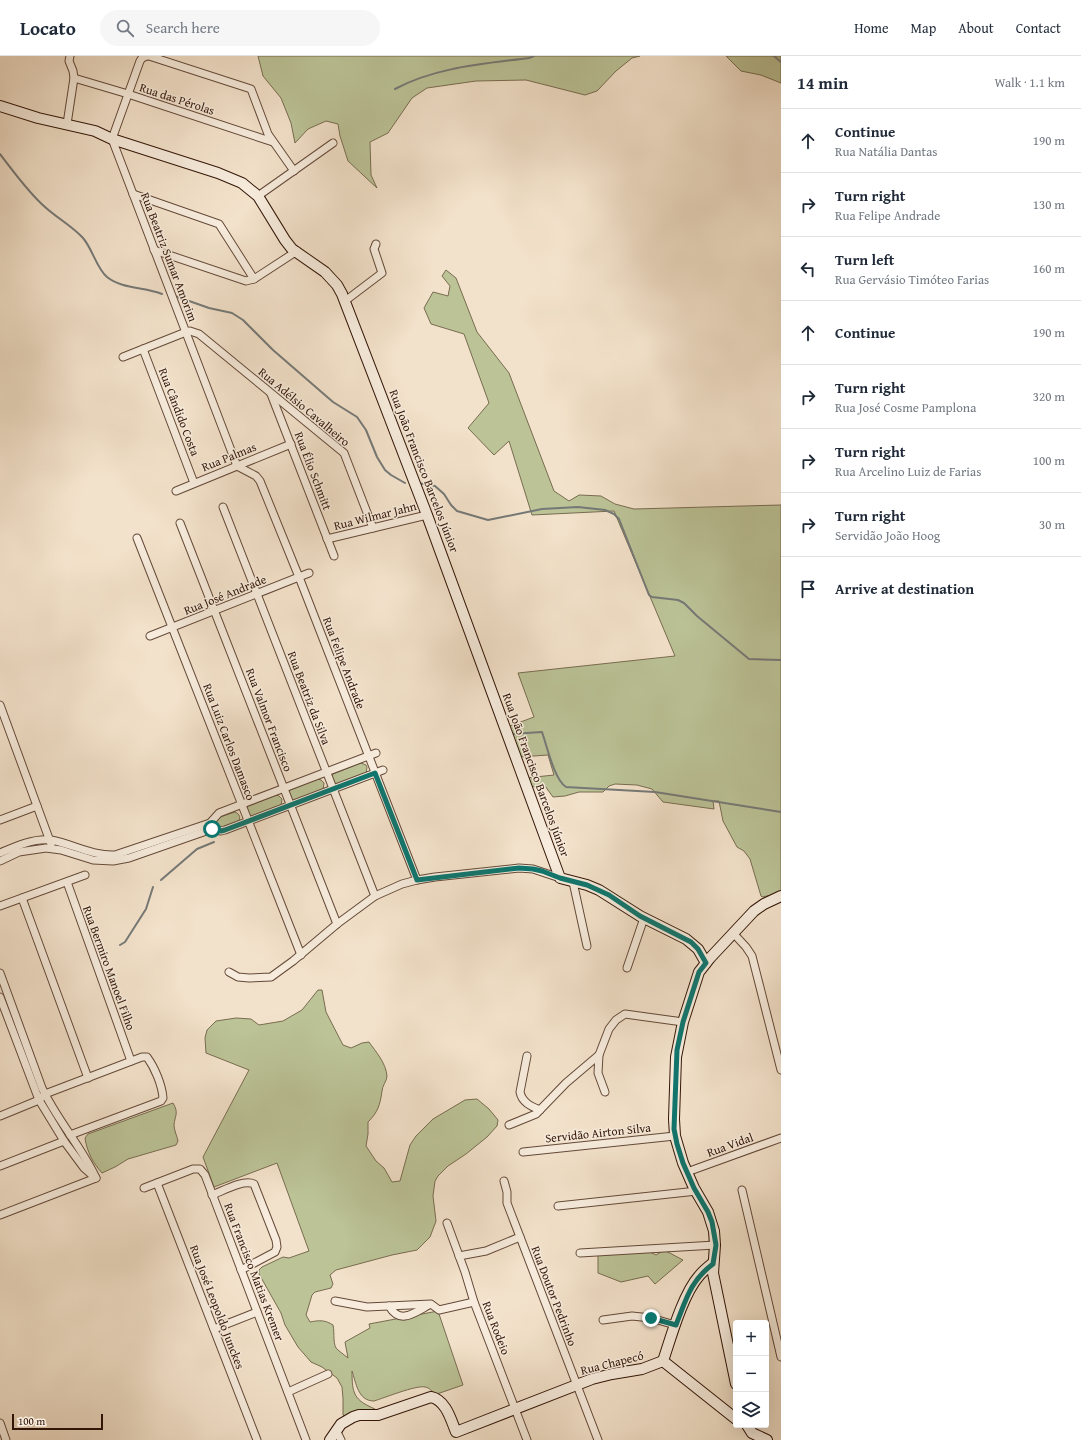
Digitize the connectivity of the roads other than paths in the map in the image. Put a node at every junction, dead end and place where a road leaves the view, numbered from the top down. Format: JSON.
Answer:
{"nodes":[{"id":1,"x":70,"y":56,"type":"edge"},
{"id":2,"x":147,"y":56,"type":"edge"},
{"id":3,"x":74,"y":78,"type":"junction"},
{"id":4,"x":128,"y":94,"type":"junction"},
{"id":5,"x":0,"y":106,"type":"edge"},
{"id":6,"x":67,"y":124,"type":"junction"},
{"id":7,"x":112,"y":139,"type":"junction"},
{"id":8,"x":273,"y":142,"type":"junction"},
{"id":9,"x":333,"y":143,"type":"dead end"},
{"id":10,"x":294,"y":170,"type":"junction"},
{"id":11,"x":133,"y":194,"type":"junction"},
{"id":12,"x":258,"y":196,"type":"junction"},
{"id":13,"x":376,"y":244,"type":"dead end"},
{"id":14,"x":154,"y":250,"type":"junction"},
{"id":15,"x":297,"y":252,"type":"junction"},
{"id":16,"x":254,"y":279,"type":"junction"},
{"id":17,"x":345,"y":301,"type":"junction"},
{"id":18,"x":186,"y":332,"type":"junction"},
{"id":19,"x":143,"y":349,"type":"junction"},
{"id":20,"x":123,"y":357,"type":"dead end"},
{"id":21,"x":271,"y":393,"type":"junction"},
{"id":22,"x":295,"y":413,"type":"junction"},
{"id":23,"x":280,"y":418,"type":"junction"},
{"id":24,"x":291,"y":444,"type":"junction"},
{"id":25,"x":237,"y":466,"type":"junction"},
{"id":26,"x":194,"y":483,"type":"junction"},
{"id":27,"x":176,"y":491,"type":"dead end"},
{"id":28,"x":223,"y":507,"type":"dead end"},
{"id":29,"x":427,"y":515,"type":"junction"},
{"id":30,"x":180,"y":523,"type":"dead end"},
{"id":31,"x":373,"y":528,"type":"junction"},
{"id":32,"x":137,"y":538,"type":"dead end"},
{"id":33,"x":328,"y":539,"type":"junction"},
{"id":34,"x":334,"y":556,"type":"dead end"},
{"id":35,"x":308,"y":573,"type":"dead end"},
{"id":36,"x":299,"y":577,"type":"junction"},
{"id":37,"x":257,"y":594,"type":"junction"},
{"id":38,"x":214,"y":611,"type":"junction"},
{"id":39,"x":173,"y":628,"type":"junction"},
{"id":40,"x":150,"y":636,"type":"dead end"},
{"id":41,"x":0,"y":705,"type":"edge"},
{"id":42,"x":376,"y":753,"type":"dead end"},
{"id":43,"x":369,"y":756,"type":"junction"},
{"id":44,"x":383,"y":770,"type":"dead end"},
{"id":45,"x":326,"y":772,"type":"junction"},
{"id":46,"x":375,"y":773,"type":"junction"},
{"id":47,"x":284,"y":788,"type":"junction"},
{"id":48,"x":333,"y":789,"type":"junction"},
{"id":49,"x":242,"y":805,"type":"junction"},
{"id":50,"x":290,"y":805,"type":"junction"},
{"id":51,"x":38,"y":806,"type":"junction"},
{"id":52,"x":0,"y":820,"type":"edge"},
{"id":53,"x":248,"y":821,"type":"junction"},
{"id":54,"x":211,"y":826,"type":"junction"},
{"id":55,"x":50,"y":840,"type":"junction"},
{"id":56,"x":53,"y":848,"type":"junction"},
{"id":57,"x":0,"y":853,"type":"edge"},
{"id":58,"x":0,"y":861,"type":"edge"},
{"id":59,"x":85,"y":875,"type":"dead end"},
{"id":60,"x":560,"y":878,"type":"junction"},
{"id":61,"x":417,"y":880,"type":"junction"},
{"id":62,"x":67,"y":882,"type":"junction"},
{"id":63,"x":573,"y":882,"type":"junction"},
{"id":64,"x":375,"y":896,"type":"junction"},
{"id":65,"x":781,"y":896,"type":"edge"},
{"id":66,"x":22,"y":898,"type":"junction"},
{"id":67,"x":0,"y":906,"type":"edge"},
{"id":68,"x":644,"y":918,"type":"junction"},
{"id":69,"x":337,"y":924,"type":"junction"},
{"id":70,"x":734,"y":934,"type":"junction"},
{"id":71,"x":587,"y":946,"type":"dead end"},
{"id":72,"x":301,"y":955,"type":"junction"},
{"id":73,"x":706,"y":963,"type":"junction"},
{"id":74,"x":627,"y":968,"type":"dead end"},
{"id":75,"x":229,"y":972,"type":"dead end"},
{"id":76,"x":0,"y":973,"type":"edge"},
{"id":77,"x":0,"y":997,"type":"edge"},
{"id":78,"x":683,"y":1022,"type":"junction"},
{"id":79,"x":599,"y":1055,"type":"junction"},
{"id":80,"x":527,"y":1056,"type":"dead end"},
{"id":81,"x":131,"y":1061,"type":"junction"},
{"id":82,"x":781,"y":1070,"type":"edge"},
{"id":83,"x":88,"y":1078,"type":"junction"},
{"id":84,"x":605,"y":1092,"type":"dead end"},
{"id":85,"x":45,"y":1094,"type":"junction"},
{"id":86,"x":39,"y":1100,"type":"junction"},
{"id":87,"x":540,"y":1110,"type":"junction"},
{"id":88,"x":0,"y":1116,"type":"edge"},
{"id":89,"x":509,"y":1125,"type":"dead end"},
{"id":90,"x":70,"y":1135,"type":"junction"},
{"id":91,"x":675,"y":1136,"type":"junction"},
{"id":92,"x":781,"y":1138,"type":"edge"},
{"id":93,"x":64,"y":1141,"type":"junction"},
{"id":94,"x":523,"y":1152,"type":"dead end"},
{"id":95,"x":0,"y":1166,"type":"edge"},
{"id":96,"x":687,"y":1172,"type":"junction"},
{"id":97,"x":96,"y":1178,"type":"junction"},
{"id":98,"x":504,"y":1181,"type":"dead end"},
{"id":99,"x":157,"y":1183,"type":"junction"},
{"id":100,"x":144,"y":1188,"type":"dead end"},
{"id":101,"x":696,"y":1190,"type":"junction"},
{"id":102,"x":742,"y":1190,"type":"dead end"},
{"id":103,"x":212,"y":1195,"type":"junction"},
{"id":104,"x":593,"y":1198,"type":"dead end"},
{"id":105,"x":558,"y":1206,"type":"dead end"},
{"id":106,"x":0,"y":1215,"type":"edge"},
{"id":107,"x":447,"y":1223,"type":"dead end"},
{"id":108,"x":520,"y":1237,"type":"junction"},
{"id":109,"x":716,"y":1245,"type":"junction"},
{"id":110,"x":580,"y":1253,"type":"dead end"},
{"id":111,"x":459,"y":1256,"type":"junction"},
{"id":112,"x":713,"y":1264,"type":"junction"},
{"id":113,"x":241,"y":1270,"type":"junction"},
{"id":114,"x":335,"y":1301,"type":"dead end"},
{"id":115,"x":474,"y":1302,"type":"junction"},
{"id":116,"x":431,"y":1304,"type":"junction"},
{"id":117,"x":389,"y":1306,"type":"junction"},
{"id":118,"x":257,"y":1312,"type":"junction"},
{"id":119,"x":603,"y":1320,"type":"dead end"},
{"id":120,"x":676,"y":1325,"type":"junction"},
{"id":121,"x":214,"y":1329,"type":"junction"},
{"id":122,"x":781,"y":1357,"type":"edge"},
{"id":123,"x":663,"y":1361,"type":"junction"},
{"id":124,"x":733,"y":1370,"type":"edge"},
{"id":125,"x":328,"y":1374,"type":"dead end"},
{"id":126,"x":577,"y":1385,"type":"junction"},
{"id":127,"x":288,"y":1392,"type":"junction"},
{"id":128,"x":515,"y":1409,"type":"junction"},
{"id":129,"x":733,"y":1417,"type":"edge"},
{"id":130,"x":0,"y":1423,"type":"edge"},
{"id":131,"x":336,"y":1430,"type":"junction"},
{"id":132,"x":751,"y":1433,"type":"edge"},
{"id":133,"x":458,"y":1436,"type":"edge"},
{"id":134,"x":6,"y":1440,"type":"edge"},
{"id":135,"x":257,"y":1440,"type":"edge"},
{"id":136,"x":306,"y":1440,"type":"edge"},
{"id":137,"x":330,"y":1440,"type":"edge"},
{"id":138,"x":340,"y":1440,"type":"edge"},
{"id":139,"x":527,"y":1440,"type":"edge"},
{"id":140,"x":598,"y":1440,"type":"edge"},
{"id":141,"x":767,"y":1440,"type":"edge"}],
"edges":[{"from":1,"to":3,"type":"street"},
{"from":2,"to":4,"type":"street"},
{"from":2,"to":8,"type":"street"},
{"from":3,"to":4,"type":"street","name":"Rua das Pérolas"},
{"from":3,"to":6,"type":"street"},
{"from":4,"to":7,"type":"street"},
{"from":4,"to":8,"type":"street","name":"Rua das Pérolas"},
{"from":5,"to":6,"type":"street","name":"Rua João Francisco Barcelos Júnior"},
{"from":6,"to":7,"type":"street","name":"Rua João Francisco Barcelos Júnior"},
{"from":7,"to":11,"type":"street","name":"Rua Beatriz Sumar Amorim"},
{"from":7,"to":12,"type":"street","name":"Rua João Francisco Barcelos Júnior"},
{"from":8,"to":10,"type":"street"},
{"from":9,"to":10,"type":"street"},
{"from":10,"to":12,"type":"street"},
{"from":11,"to":14,"type":"street","name":"Rua Beatriz Sumar Amorim"},
{"from":11,"to":16,"type":"street"},
{"from":12,"to":15,"type":"street","name":"Rua João Francisco Barcelos Júnior"},
{"from":13,"to":17,"type":"street"},
{"from":14,"to":16,"type":"street"},
{"from":14,"to":18,"type":"street","name":"Rua Beatriz Sumar Amorim"},
{"from":15,"to":16,"type":"street"},
{"from":15,"to":17,"type":"street","name":"Rua João Francisco Barcelos Júnior"},
{"from":17,"to":29,"type":"street","name":"Rua João Francisco Barcelos Júnior"},
{"from":18,"to":19,"type":"street"},
{"from":18,"to":21,"type":"street","name":"Rua Adélsio Cavalheiro"},
{"from":18,"to":25,"type":"street","name":"Rua Beatriz Sumar Amorim"},
{"from":19,"to":20,"type":"street"},
{"from":19,"to":26,"type":"street","name":"Rua Cândido Costa"},
{"from":21,"to":22,"type":"street","name":"Rua Adélsio Cavalheiro"},
{"from":21,"to":23,"type":"street","name":"Rua Élio Schmitt"},
{"from":22,"to":23,"type":"street"},
{"from":22,"to":31,"type":"street","name":"Rua Adélsio Cavalheiro"},
{"from":23,"to":24,"type":"street","name":"Rua Élio Schmitt"},
{"from":24,"to":25,"type":"street","name":"Rua Palmas"},
{"from":24,"to":33,"type":"street","name":"Rua Élio Schmitt"},
{"from":25,"to":26,"type":"street","name":"Rua Palmas"},
{"from":25,"to":36,"type":"street","name":"Rua Felipe Andrade"},
{"from":26,"to":27,"type":"street","name":"Rua Palmas"},
{"from":28,"to":37,"type":"street","name":"Rua Beatriz da Silva"},
{"from":29,"to":31,"type":"street","name":"Rua Wilmar Jahn"},
{"from":29,"to":60,"type":"street","name":"Rua João Francisco Barcelos Júnior"},
{"from":30,"to":38,"type":"street","name":"Rua Valmor Francisco"},
{"from":31,"to":33,"type":"street","name":"Rua Wilmar Jahn"},
{"from":32,"to":39,"type":"street","name":"Rua Luiz Carlos Damasco"},
{"from":33,"to":34,"type":"street","name":"Rua Élio Schmitt"},
{"from":35,"to":36,"type":"street","name":"Rua José Andrade"},
{"from":36,"to":37,"type":"street","name":"Rua José Andrade"},
{"from":36,"to":43,"type":"street","name":"Rua Felipe Andrade"},
{"from":37,"to":38,"type":"street","name":"Rua José Andrade"},
{"from":37,"to":45,"type":"street","name":"Rua Beatriz da Silva"},
{"from":38,"to":39,"type":"street","name":"Rua José Andrade"},
{"from":38,"to":47,"type":"street","name":"Rua Valmor Francisco"},
{"from":39,"to":40,"type":"street","name":"Rua José Andrade"},
{"from":39,"to":49,"type":"street","name":"Rua Luiz Carlos Damasco"},
{"from":41,"to":51,"type":"street"},
{"from":42,"to":43,"type":"street"},
{"from":43,"to":45,"type":"street"},
{"from":43,"to":46,"type":"street","name":"Rua Felipe Andrade"},
{"from":44,"to":46,"type":"street"},
{"from":45,"to":47,"type":"street"},
{"from":45,"to":48,"type":"street","name":"Rua Beatriz da Silva"},
{"from":46,"to":48,"type":"street"},
{"from":46,"to":61,"type":"street","name":"Rua Felipe Andrade"},
{"from":47,"to":49,"type":"street"},
{"from":47,"to":50,"type":"street","name":"Rua Valmor Francisco"},
{"from":48,"to":50,"type":"street"},
{"from":48,"to":64,"type":"street","name":"Rua Beatriz da Silva"},
{"from":49,"to":53,"type":"street","name":"Rua Luiz Carlos Damasco"},
{"from":49,"to":54,"type":"street"},
{"from":50,"to":53,"type":"street"},
{"from":50,"to":69,"type":"street","name":"Rua Valmor Francisco"},
{"from":51,"to":52,"type":"street"},
{"from":51,"to":55,"type":"street"},
{"from":53,"to":54,"type":"street"},
{"from":53,"to":72,"type":"street","name":"Rua Luiz Carlos Damasco"},
{"from":54,"to":55,"type":"street"},
{"from":54,"to":56,"type":"street"},
{"from":55,"to":56,"type":"street"},
{"from":55,"to":57,"type":"street"},
{"from":56,"to":58,"type":"street"},
{"from":59,"to":62,"type":"street"},
{"from":60,"to":61,"type":"street"},
{"from":60,"to":63,"type":"street"},
{"from":61,"to":64,"type":"street"},
{"from":62,"to":66,"type":"street"},
{"from":62,"to":81,"type":"street","name":"Rua Bermiro Manoel Filho"},
{"from":63,"to":68,"type":"street"},
{"from":63,"to":71,"type":"street"},
{"from":64,"to":69,"type":"street"},
{"from":65,"to":70,"type":"street"},
{"from":66,"to":67,"type":"street"},
{"from":66,"to":83,"type":"street"},
{"from":68,"to":73,"type":"street"},
{"from":68,"to":74,"type":"street"},
{"from":69,"to":72,"type":"street"},
{"from":70,"to":73,"type":"street"},
{"from":70,"to":82,"type":"street"},
{"from":72,"to":75,"type":"street"},
{"from":73,"to":78,"type":"street"},
{"from":76,"to":85,"type":"street"},
{"from":77,"to":86,"type":"street"},
{"from":78,"to":79,"type":"street"},
{"from":78,"to":91,"type":"street"},
{"from":79,"to":84,"type":"street"},
{"from":79,"to":87,"type":"street"},
{"from":80,"to":87,"type":"street"},
{"from":81,"to":83,"type":"street"},
{"from":81,"to":90,"type":"street"},
{"from":83,"to":85,"type":"street"},
{"from":85,"to":86,"type":"street"},
{"from":85,"to":90,"type":"street"},
{"from":86,"to":88,"type":"street"},
{"from":86,"to":93,"type":"street"},
{"from":87,"to":89,"type":"street"},
{"from":90,"to":97,"type":"street"},
{"from":91,"to":94,"type":"street","name":"Servidão Airton Silva"},
{"from":91,"to":96,"type":"street"},
{"from":92,"to":96,"type":"street","name":"Rua Vidal"},
{"from":93,"to":95,"type":"street"},
{"from":93,"to":97,"type":"street"},
{"from":96,"to":101,"type":"street"},
{"from":97,"to":106,"type":"street"},
{"from":98,"to":108,"type":"street","name":"Rua Doutor Pedrinho"},
{"from":99,"to":100,"type":"street","name":"Rua Francisco Matias Kremer"},
{"from":99,"to":103,"type":"street","name":"Rua Francisco Matias Kremer"},
{"from":99,"to":121,"type":"street","name":"Rua José Leopoldo Junckes"},
{"from":101,"to":104,"type":"street"},
{"from":101,"to":105,"type":"street"},
{"from":101,"to":109,"type":"street"},
{"from":102,"to":122,"type":"street"},
{"from":103,"to":113,"type":"street","name":"Rua Francisco Matias Kremer"},
{"from":103,"to":113,"type":"street"},
{"from":107,"to":111,"type":"street","name":"Rua Rodeio"},
{"from":108,"to":111,"type":"street"},
{"from":108,"to":126,"type":"street","name":"Rua Doutor Pedrinho"},
{"from":109,"to":110,"type":"street"},
{"from":109,"to":112,"type":"street"},
{"from":111,"to":115,"type":"street","name":"Rua Rodeio"},
{"from":112,"to":120,"type":"street"},
{"from":112,"to":124,"type":"street"},
{"from":113,"to":118,"type":"street","name":"Rua Francisco Matias Kremer"},
{"from":114,"to":117,"type":"street"},
{"from":115,"to":116,"type":"street"},
{"from":115,"to":128,"type":"street","name":"Rua Rodeio"},
{"from":116,"to":117,"type":"street"},
{"from":116,"to":117,"type":"street"},
{"from":118,"to":121,"type":"street"},
{"from":118,"to":127,"type":"street","name":"Rua Francisco Matias Kremer"},
{"from":119,"to":120,"type":"street"},
{"from":120,"to":123,"type":"street"},
{"from":121,"to":135,"type":"street","name":"Rua José Leopoldo Junckes"},
{"from":123,"to":126,"type":"street","name":"Rua Chapecó"},
{"from":123,"to":129,"type":"street","name":"Rua Chapecó"},
{"from":125,"to":127,"type":"street"},
{"from":126,"to":128,"type":"street","name":"Rua Chapecó"},
{"from":126,"to":140,"type":"street","name":"Rua Doutor Pedrinho"},
{"from":127,"to":136,"type":"street","name":"Rua Francisco Matias Kremer"},
{"from":128,"to":133,"type":"street","name":"Rua Chapecó"},
{"from":128,"to":139,"type":"street","name":"Rua Rodeio"},
{"from":130,"to":134,"type":"street"},
{"from":131,"to":133,"type":"street"},
{"from":131,"to":137,"type":"street"},
{"from":131,"to":138,"type":"street"},
{"from":132,"to":141,"type":"street"}]}
